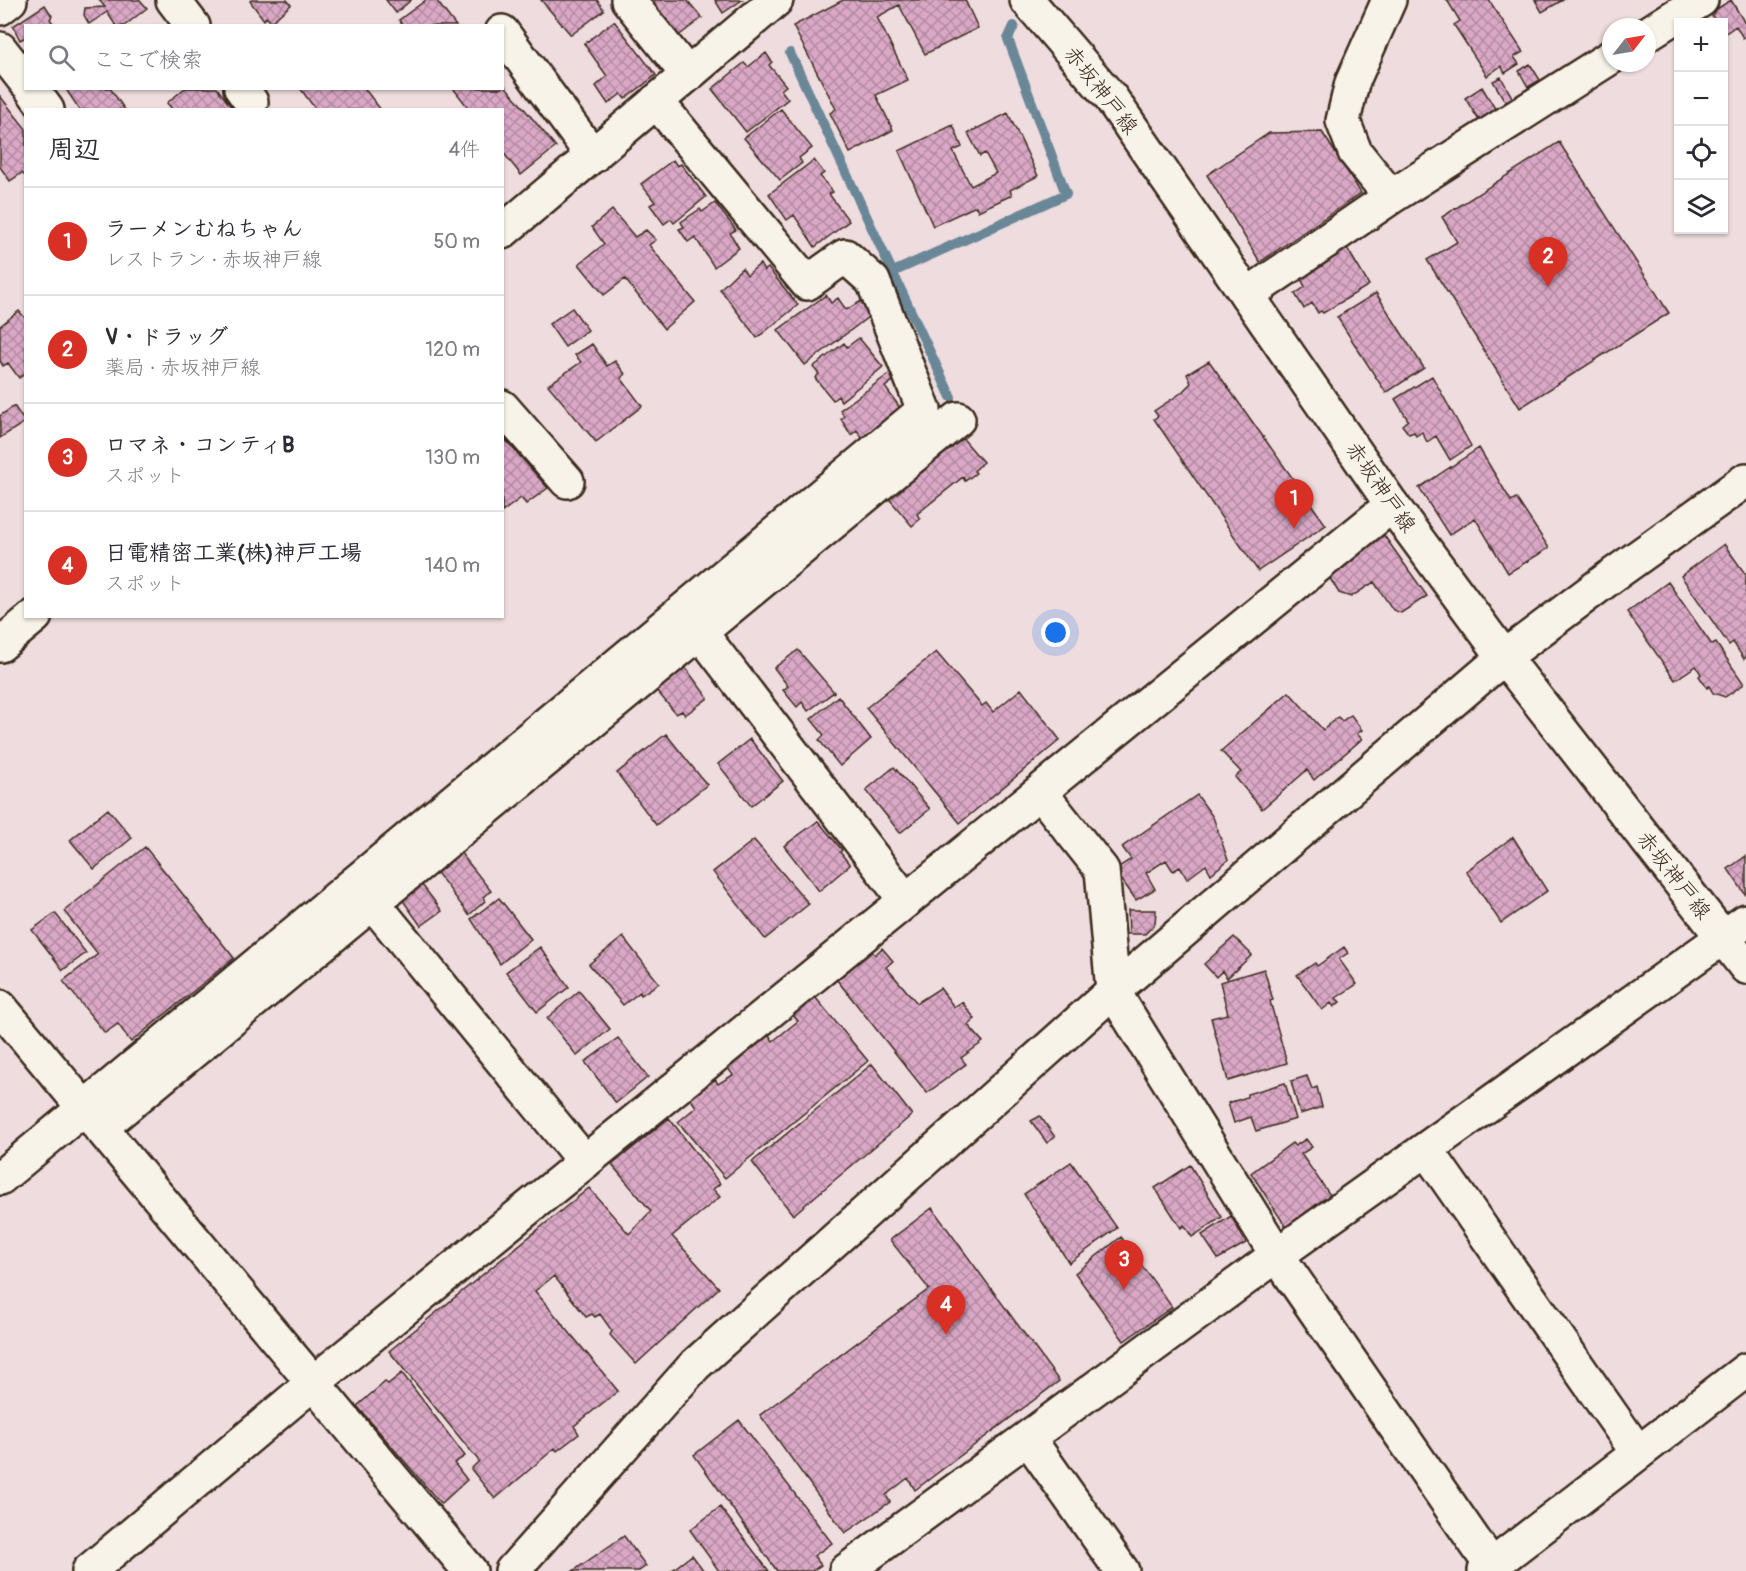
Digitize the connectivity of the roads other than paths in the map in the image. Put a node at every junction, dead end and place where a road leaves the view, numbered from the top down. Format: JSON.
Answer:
{"nodes":[{"id":1,"x":10,"y":0,"type":"edge"},
{"id":2,"x":173,"y":0,"type":"edge"},
{"id":3,"x":628,"y":0,"type":"edge"},
{"id":4,"x":776,"y":0,"type":"edge"},
{"id":5,"x":1027,"y":0,"type":"edge"},
{"id":6,"x":1389,"y":0,"type":"edge"},
{"id":7,"x":1701,"y":0,"type":"edge"},
{"id":8,"x":0,"y":8,"type":"edge"},
{"id":9,"x":191,"y":24,"type":"edge"},
{"id":10,"x":1656,"y":28,"type":"edge"},
{"id":11,"x":504,"y":35,"type":"edge"},
{"id":12,"x":0,"y":49,"type":"edge"},
{"id":13,"x":1602,"y":63,"type":"edge"},
{"id":14,"x":688,"y":75,"type":"junction"},
{"id":15,"x":24,"y":79,"type":"edge"},
{"id":16,"x":32,"y":90,"type":"edge"},
{"id":17,"x":656,"y":102,"type":"junction"},
{"id":18,"x":46,"y":108,"type":"edge"},
{"id":19,"x":592,"y":156,"type":"junction"},
{"id":20,"x":1391,"y":196,"type":"junction"},
{"id":21,"x":504,"y":230,"type":"edge"},
{"id":22,"x":1247,"y":295,"type":"junction"},
{"id":23,"x":504,"y":409,"type":"edge"},
{"id":24,"x":958,"y":419,"type":"dead end"},
{"id":25,"x":1746,"y":480,"type":"edge"},
{"id":26,"x":567,"y":481,"type":"dead end"},
{"id":27,"x":1392,"y":505,"type":"junction"},
{"id":28,"x":33,"y":618,"type":"edge"},
{"id":29,"x":700,"y":632,"type":"junction"},
{"id":30,"x":0,"y":645,"type":"edge"},
{"id":31,"x":1504,"y":657,"type":"junction"},
{"id":32,"x":1040,"y":792,"type":"junction"},
{"id":33,"x":906,"y":901,"type":"junction"},
{"id":34,"x":374,"y":903,"type":"junction"},
{"id":35,"x":1735,"y":929,"type":"edge"},
{"id":36,"x":1746,"y":967,"type":"edge"},
{"id":37,"x":1113,"y":991,"type":"junction"},
{"id":38,"x":0,"y":1007,"type":"edge"},
{"id":39,"x":93,"y":1118,"type":"junction"},
{"id":40,"x":1426,"y":1149,"type":"junction"},
{"id":41,"x":585,"y":1162,"type":"junction"},
{"id":42,"x":0,"y":1178,"type":"edge"},
{"id":43,"x":1277,"y":1255,"type":"junction"},
{"id":44,"x":1746,"y":1371,"type":"edge"},
{"id":45,"x":313,"y":1383,"type":"junction"},
{"id":46,"x":1029,"y":1438,"type":"junction"},
{"id":47,"x":1638,"y":1453,"type":"junction"},
{"id":48,"x":1491,"y":1569,"type":"edge"},
{"id":49,"x":89,"y":1571,"type":"edge"},
{"id":50,"x":470,"y":1571,"type":"edge"},
{"id":51,"x":512,"y":1571,"type":"edge"},
{"id":52,"x":846,"y":1571,"type":"edge"},
{"id":53,"x":1122,"y":1571,"type":"edge"}],
"edges":[{"from":1,"to":8,"type":"street"},
{"from":2,"to":9,"type":"street"},
{"from":3,"to":14,"type":"street"},
{"from":4,"to":14,"type":"street"},
{"from":5,"to":22,"type":"street","name":"赤坂神戸線"},
{"from":6,"to":20,"type":"street"},
{"from":7,"to":10,"type":"street"},
{"from":11,"to":19,"type":"street"},
{"from":12,"to":15,"type":"street"},
{"from":13,"to":20,"type":"street"},
{"from":14,"to":17,"type":"street"},
{"from":16,"to":18,"type":"street"},
{"from":17,"to":19,"type":"street"},
{"from":17,"to":39,"type":"street"},
{"from":19,"to":21,"type":"street"},
{"from":20,"to":22,"type":"street"},
{"from":22,"to":27,"type":"street","name":"赤坂神戸線"},
{"from":23,"to":26,"type":"street"},
{"from":24,"to":29,"type":"street"},
{"from":25,"to":31,"type":"street"},
{"from":27,"to":31,"type":"street","name":"赤坂神戸線"},
{"from":27,"to":32,"type":"street"},
{"from":28,"to":30,"type":"street"},
{"from":29,"to":33,"type":"street"},
{"from":29,"to":34,"type":"street"},
{"from":31,"to":35,"type":"street","name":"赤坂神戸線"},
{"from":31,"to":37,"type":"street"},
{"from":32,"to":33,"type":"street"},
{"from":32,"to":37,"type":"street"},
{"from":33,"to":41,"type":"street"},
{"from":34,"to":39,"type":"street"},
{"from":34,"to":41,"type":"street"},
{"from":35,"to":36,"type":"street","name":"赤坂神戸線"},
{"from":35,"to":40,"type":"street"},
{"from":37,"to":43,"type":"street"},
{"from":37,"to":51,"type":"street"},
{"from":38,"to":39,"type":"street"},
{"from":39,"to":42,"type":"street"},
{"from":39,"to":45,"type":"street"},
{"from":40,"to":43,"type":"street"},
{"from":40,"to":47,"type":"street"},
{"from":41,"to":45,"type":"street"},
{"from":43,"to":46,"type":"street"},
{"from":43,"to":48,"type":"street"},
{"from":44,"to":47,"type":"street"},
{"from":45,"to":49,"type":"street"},
{"from":45,"to":50,"type":"street"},
{"from":46,"to":52,"type":"street"},
{"from":46,"to":53,"type":"street"},
{"from":47,"to":48,"type":"street"}]}
